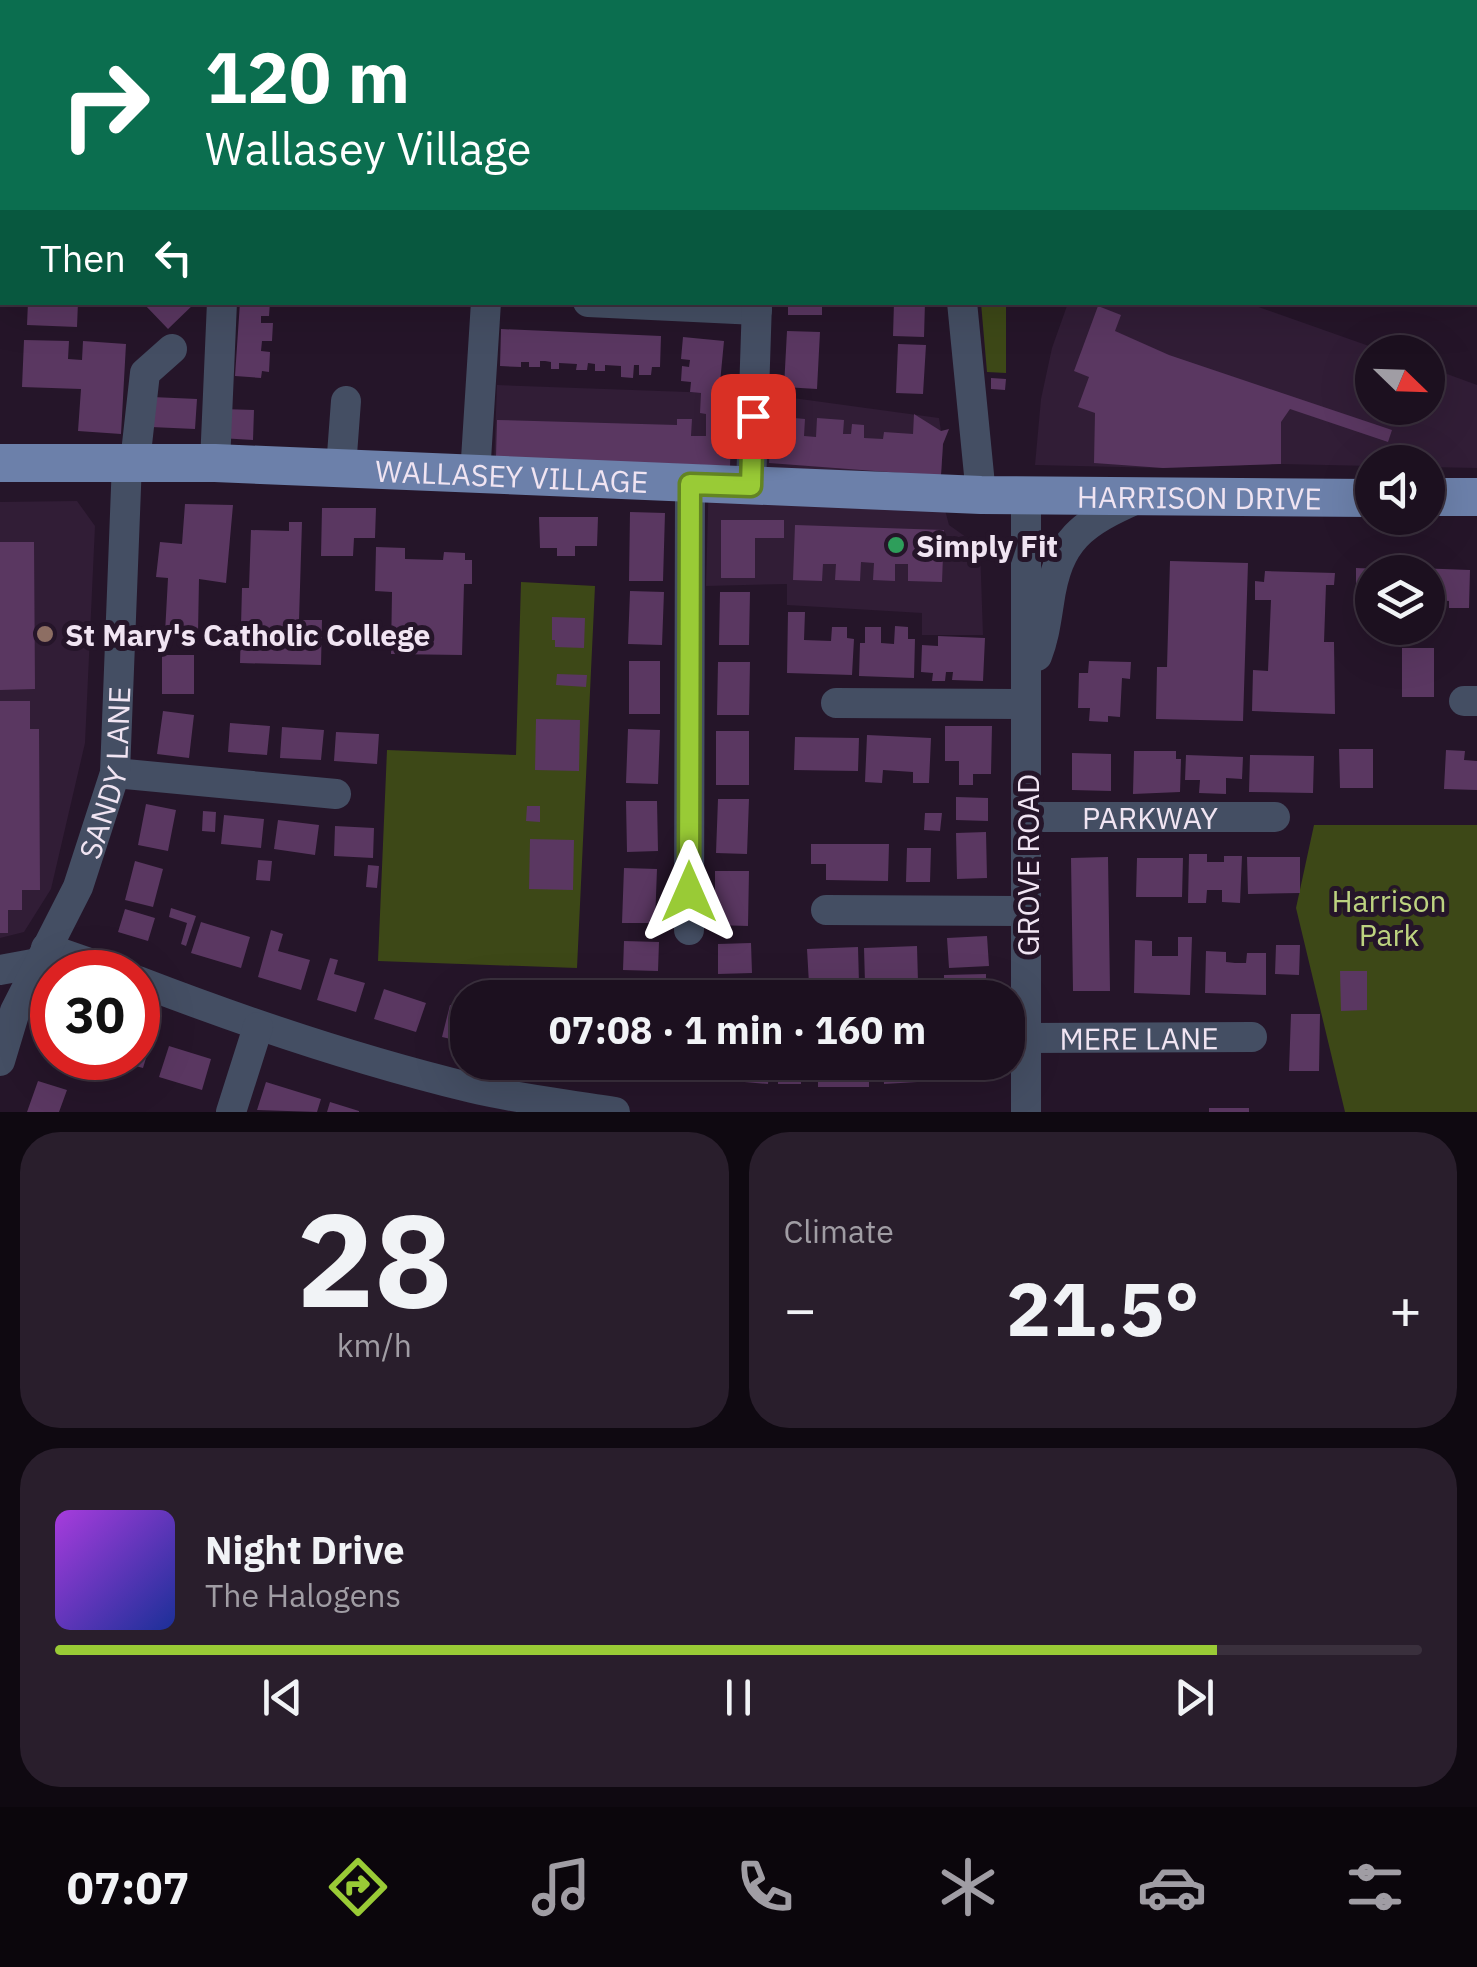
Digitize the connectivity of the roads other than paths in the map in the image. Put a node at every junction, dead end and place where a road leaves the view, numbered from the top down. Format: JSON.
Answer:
{"nodes":[{"id":1,"x":222,"y":305,"type":"edge"},
{"id":2,"x":486,"y":305,"type":"edge"},
{"id":3,"x":715,"y":305,"type":"edge"},
{"id":4,"x":962,"y":305,"type":"edge"},
{"id":5,"x":757,"y":306,"type":"edge"},
{"id":6,"x":172,"y":349,"type":"dead end"},
{"id":7,"x":346,"y":401,"type":"dead end"},
{"id":8,"x":131,"y":462,"type":"junction"},
{"id":9,"x":0,"y":463,"type":"edge"},
{"id":10,"x":215,"y":463,"type":"junction"},
{"id":11,"x":341,"y":468,"type":"junction"},
{"id":12,"x":474,"y":475,"type":"junction"},
{"id":13,"x":690,"y":484,"type":"junction"},
{"id":14,"x":751,"y":486,"type":"junction"},
{"id":15,"x":982,"y":495,"type":"junction"},
{"id":16,"x":1026,"y":495,"type":"junction"},
{"id":17,"x":1445,"y":497,"type":"edge"},
{"id":18,"x":1477,"y":497,"type":"edge"},
{"id":19,"x":1141,"y":498,"type":"junction"},
{"id":20,"x":1355,"y":498,"type":"edge"},
{"id":21,"x":1027,"y":691,"type":"junction"},
{"id":22,"x":836,"y":703,"type":"dead end"},
{"id":23,"x":115,"y":773,"type":"junction"},
{"id":24,"x":336,"y":794,"type":"dead end"},
{"id":25,"x":1028,"y":817,"type":"junction"},
{"id":26,"x":1275,"y":817,"type":"dead end"},
{"id":27,"x":826,"y":910,"type":"dead end"},
{"id":28,"x":1027,"y":911,"type":"junction"},
{"id":29,"x":689,"y":930,"type":"dead end"},
{"id":30,"x":45,"y":950,"type":"edge"},
{"id":31,"x":30,"y":960,"type":"edge"},
{"id":32,"x":0,"y":970,"type":"edge"},
{"id":33,"x":30,"y":980,"type":"edge"},
{"id":34,"x":160,"y":989,"type":"edge"},
{"id":35,"x":258,"y":1027,"type":"junction"},
{"id":36,"x":1027,"y":1038,"type":"junction"},
{"id":37,"x":1252,"y":1038,"type":"dead end"},
{"id":38,"x":0,"y":1061,"type":"edge"},
{"id":39,"x":474,"y":1100,"type":"edge"},
{"id":40,"x":230,"y":1112,"type":"edge"},
{"id":41,"x":615,"y":1112,"type":"edge"},
{"id":42,"x":1026,"y":1112,"type":"edge"}],
"edges":[{"from":1,"to":10,"type":"street"},
{"from":2,"to":12,"type":"street"},
{"from":3,"to":5,"type":"street"},
{"from":4,"to":15,"type":"street"},
{"from":5,"to":14,"type":"street"},
{"from":6,"to":8,"type":"street","name":"SANDY LANE"},
{"from":7,"to":11,"type":"street"},
{"from":8,"to":9,"type":"main road","name":"WALLASEY VILLAGE"},
{"from":8,"to":10,"type":"main road","name":"WALLASEY VILLAGE"},
{"from":8,"to":23,"type":"street","name":"SANDY LANE"},
{"from":10,"to":11,"type":"main road","name":"WALLASEY VILLAGE"},
{"from":11,"to":12,"type":"main road","name":"WALLASEY VILLAGE"},
{"from":12,"to":13,"type":"main road","name":"WALLASEY VILLAGE"},
{"from":13,"to":14,"type":"main road","name":"WALLASEY VILLAGE"},
{"from":13,"to":29,"type":"street"},
{"from":14,"to":15,"type":"main road","name":"WALLASEY VILLAGE"},
{"from":15,"to":16,"type":"main road","name":"WALLASEY VILLAGE"},
{"from":16,"to":19,"type":"main road","name":"HARRISON DRIVE"},
{"from":16,"to":21,"type":"street","name":"GROVE ROAD"},
{"from":17,"to":18,"type":"main road"},
{"from":19,"to":20,"type":"main road","name":"HARRISON DRIVE"},
{"from":19,"to":21,"type":"street","name":"GROVE ROAD"},
{"from":21,"to":22,"type":"street"},
{"from":21,"to":25,"type":"street","name":"GROVE ROAD"},
{"from":23,"to":24,"type":"street"},
{"from":23,"to":30,"type":"street","name":"SANDY LANE"},
{"from":25,"to":26,"type":"street","name":"PARKWAY"},
{"from":25,"to":28,"type":"street","name":"GROVE ROAD"},
{"from":27,"to":28,"type":"street"},
{"from":28,"to":36,"type":"street","name":"GROVE ROAD"},
{"from":31,"to":32,"type":"street"},
{"from":33,"to":38,"type":"street","name":"SANDY LANE"},
{"from":34,"to":35,"type":"street"},
{"from":35,"to":39,"type":"street"},
{"from":35,"to":40,"type":"street"},
{"from":36,"to":37,"type":"street","name":"MERE LANE"},
{"from":36,"to":42,"type":"street","name":"GROVE ROAD"},
{"from":39,"to":41,"type":"street"}]}
